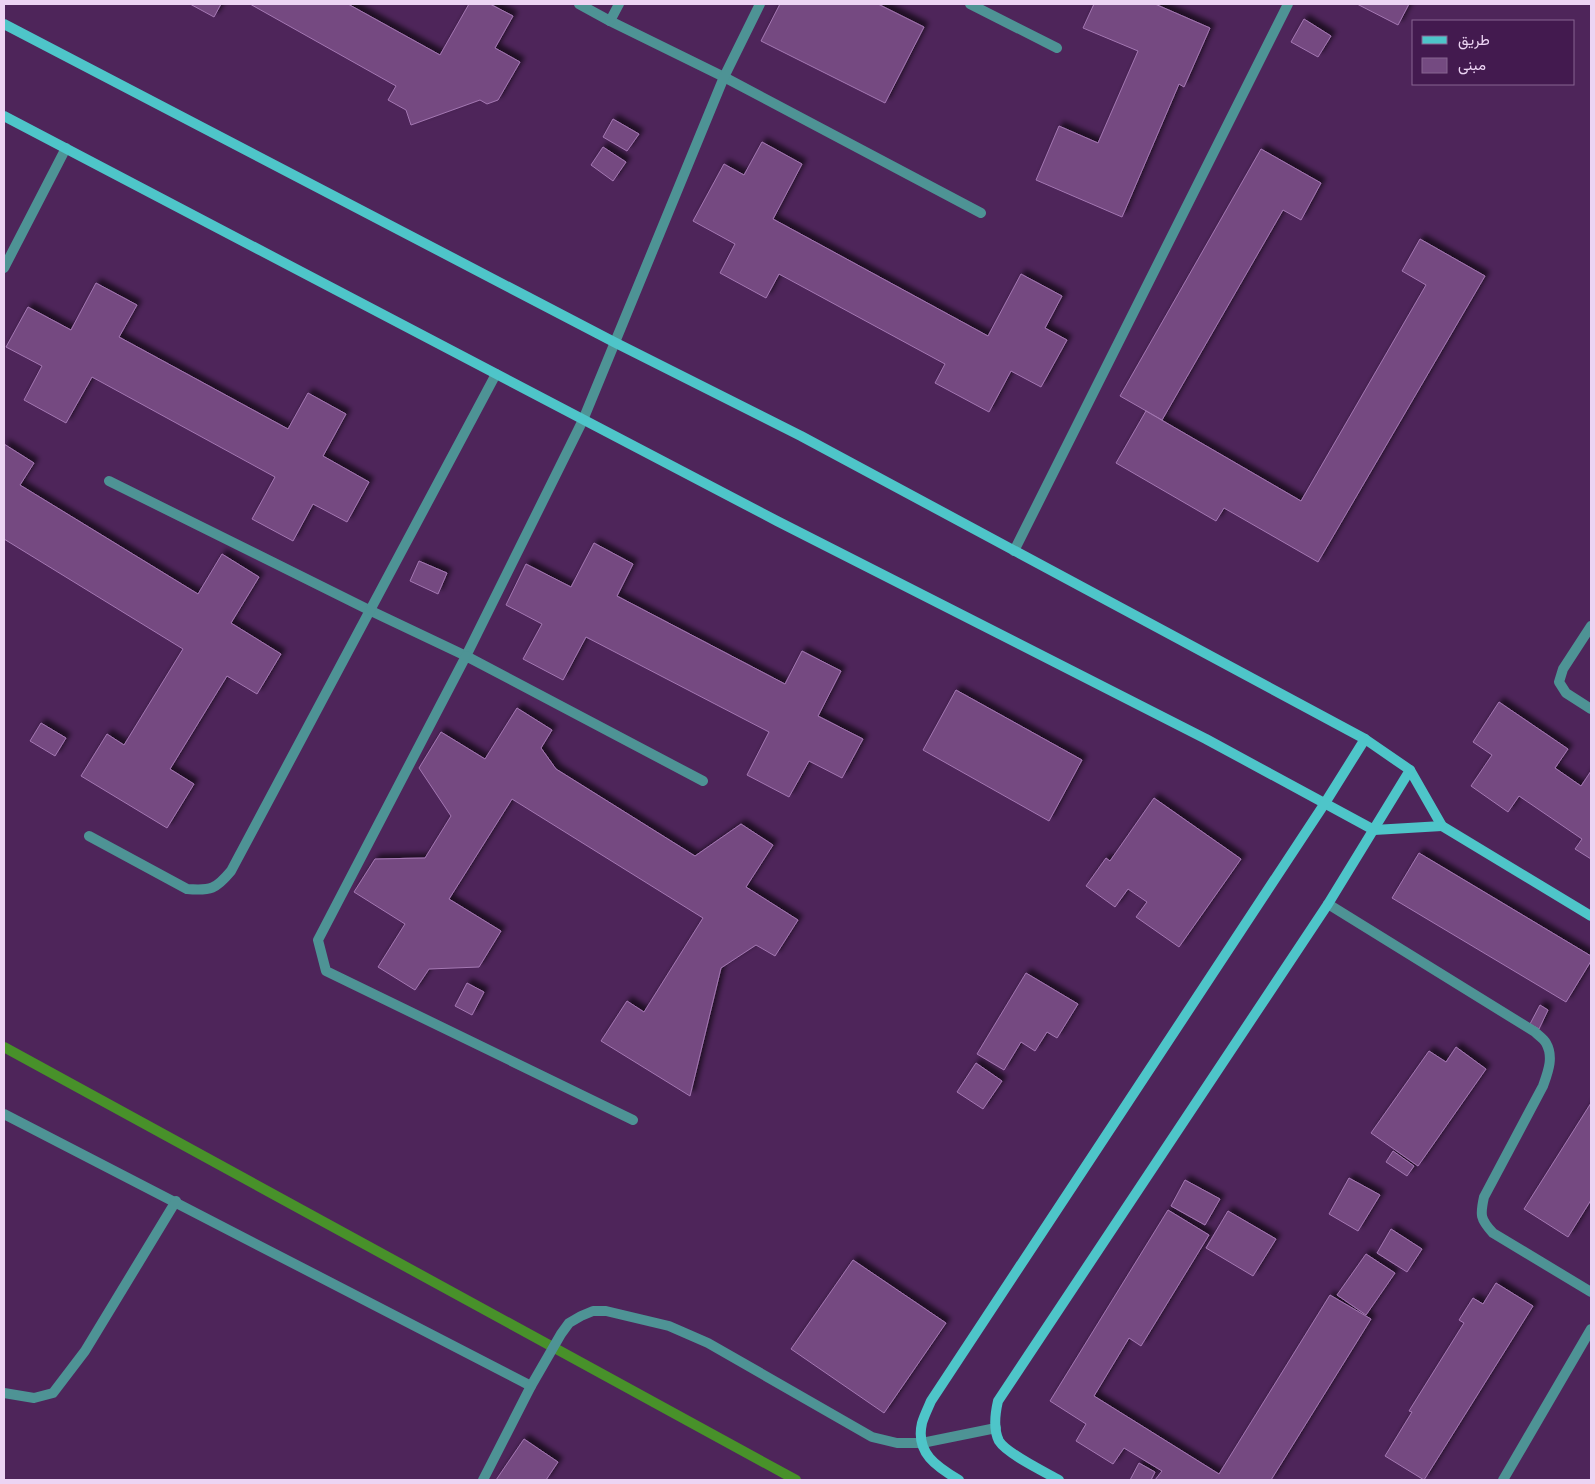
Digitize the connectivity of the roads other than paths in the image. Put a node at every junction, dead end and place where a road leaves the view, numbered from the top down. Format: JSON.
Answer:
{"nodes":[{"id":1,"x":579,"y":4,"type":"edge"},
{"id":2,"x":619,"y":4,"type":"edge"},
{"id":3,"x":760,"y":4,"type":"edge"},
{"id":4,"x":970,"y":4,"type":"edge"},
{"id":5,"x":1288,"y":4,"type":"edge"},
{"id":6,"x":610,"y":21,"type":"junction"},
{"id":7,"x":4,"y":24,"type":"edge"},
{"id":8,"x":1057,"y":48,"type":"dead end"},
{"id":9,"x":724,"y":77,"type":"junction"},
{"id":10,"x":4,"y":116,"type":"edge"},
{"id":11,"x":66,"y":148,"type":"junction"},
{"id":12,"x":981,"y":213,"type":"dead end"},
{"id":13,"x":4,"y":268,"type":"edge"},
{"id":14,"x":614,"y":342,"type":"junction"},
{"id":15,"x":496,"y":374,"type":"junction"},
{"id":16,"x":583,"y":420,"type":"junction"},
{"id":17,"x":109,"y":481,"type":"dead end"},
{"id":18,"x":1014,"y":552,"type":"junction"},
{"id":19,"x":369,"y":610,"type":"junction"},
{"id":20,"x":1591,"y":626,"type":"edge"},
{"id":21,"x":466,"y":656,"type":"junction"},
{"id":22,"x":1591,"y":710,"type":"edge"},
{"id":23,"x":1365,"y":739,"type":"junction"},
{"id":24,"x":1410,"y":770,"type":"junction"},
{"id":25,"x":703,"y":781,"type":"dead end"},
{"id":26,"x":1325,"y":803,"type":"junction"},
{"id":27,"x":1442,"y":826,"type":"junction"},
{"id":28,"x":1374,"y":830,"type":"junction"},
{"id":29,"x":89,"y":836,"type":"dead end"},
{"id":30,"x":1328,"y":904,"type":"junction"},
{"id":31,"x":1591,"y":916,"type":"edge"},
{"id":32,"x":4,"y":1114,"type":"edge"},
{"id":33,"x":633,"y":1120,"type":"dead end"},
{"id":34,"x":176,"y":1201,"type":"junction"},
{"id":35,"x":1591,"y":1292,"type":"edge"},
{"id":36,"x":1591,"y":1329,"type":"edge"},
{"id":37,"x":1587,"y":1343,"type":"edge"},
{"id":38,"x":531,"y":1386,"type":"junction"},
{"id":39,"x":4,"y":1393,"type":"edge"},
{"id":40,"x":996,"y":1428,"type":"junction"},
{"id":41,"x":922,"y":1443,"type":"junction"},
{"id":42,"x":483,"y":1480,"type":"edge"},
{"id":43,"x":959,"y":1480,"type":"edge"},
{"id":44,"x":1059,"y":1480,"type":"edge"},
{"id":45,"x":1503,"y":1480,"type":"edge"}],
"edges":[{"from":1,"to":6,"type":"street"},
{"from":2,"to":6,"type":"street"},
{"from":3,"to":9,"type":"street"},
{"from":4,"to":8,"type":"street"},
{"from":5,"to":18,"type":"street"},
{"from":6,"to":9,"type":"street"},
{"from":7,"to":14,"type":"street"},
{"from":9,"to":12,"type":"street"},
{"from":9,"to":14,"type":"street"},
{"from":10,"to":11,"type":"street"},
{"from":11,"to":13,"type":"street"},
{"from":11,"to":15,"type":"street"},
{"from":14,"to":16,"type":"street"},
{"from":14,"to":18,"type":"street"},
{"from":15,"to":16,"type":"street"},
{"from":15,"to":19,"type":"street"},
{"from":16,"to":21,"type":"street"},
{"from":16,"to":26,"type":"street"},
{"from":17,"to":19,"type":"street"},
{"from":18,"to":23,"type":"street"},
{"from":19,"to":21,"type":"street"},
{"from":19,"to":29,"type":"street"},
{"from":20,"to":22,"type":"street"},
{"from":21,"to":25,"type":"street"},
{"from":21,"to":33,"type":"street"},
{"from":23,"to":24,"type":"street"},
{"from":23,"to":26,"type":"street"},
{"from":24,"to":27,"type":"street"},
{"from":24,"to":28,"type":"street"},
{"from":26,"to":28,"type":"street"},
{"from":26,"to":41,"type":"street"},
{"from":27,"to":28,"type":"street"},
{"from":27,"to":31,"type":"street"},
{"from":28,"to":30,"type":"street"},
{"from":30,"to":35,"type":"street"},
{"from":30,"to":40,"type":"street"},
{"from":32,"to":34,"type":"street"},
{"from":34,"to":38,"type":"street"},
{"from":34,"to":39,"type":"street"},
{"from":36,"to":37,"type":"street"},
{"from":37,"to":45,"type":"street"},
{"from":38,"to":41,"type":"street"},
{"from":38,"to":42,"type":"street"},
{"from":40,"to":41,"type":"street"},
{"from":40,"to":44,"type":"street"},
{"from":41,"to":43,"type":"street"}]}
